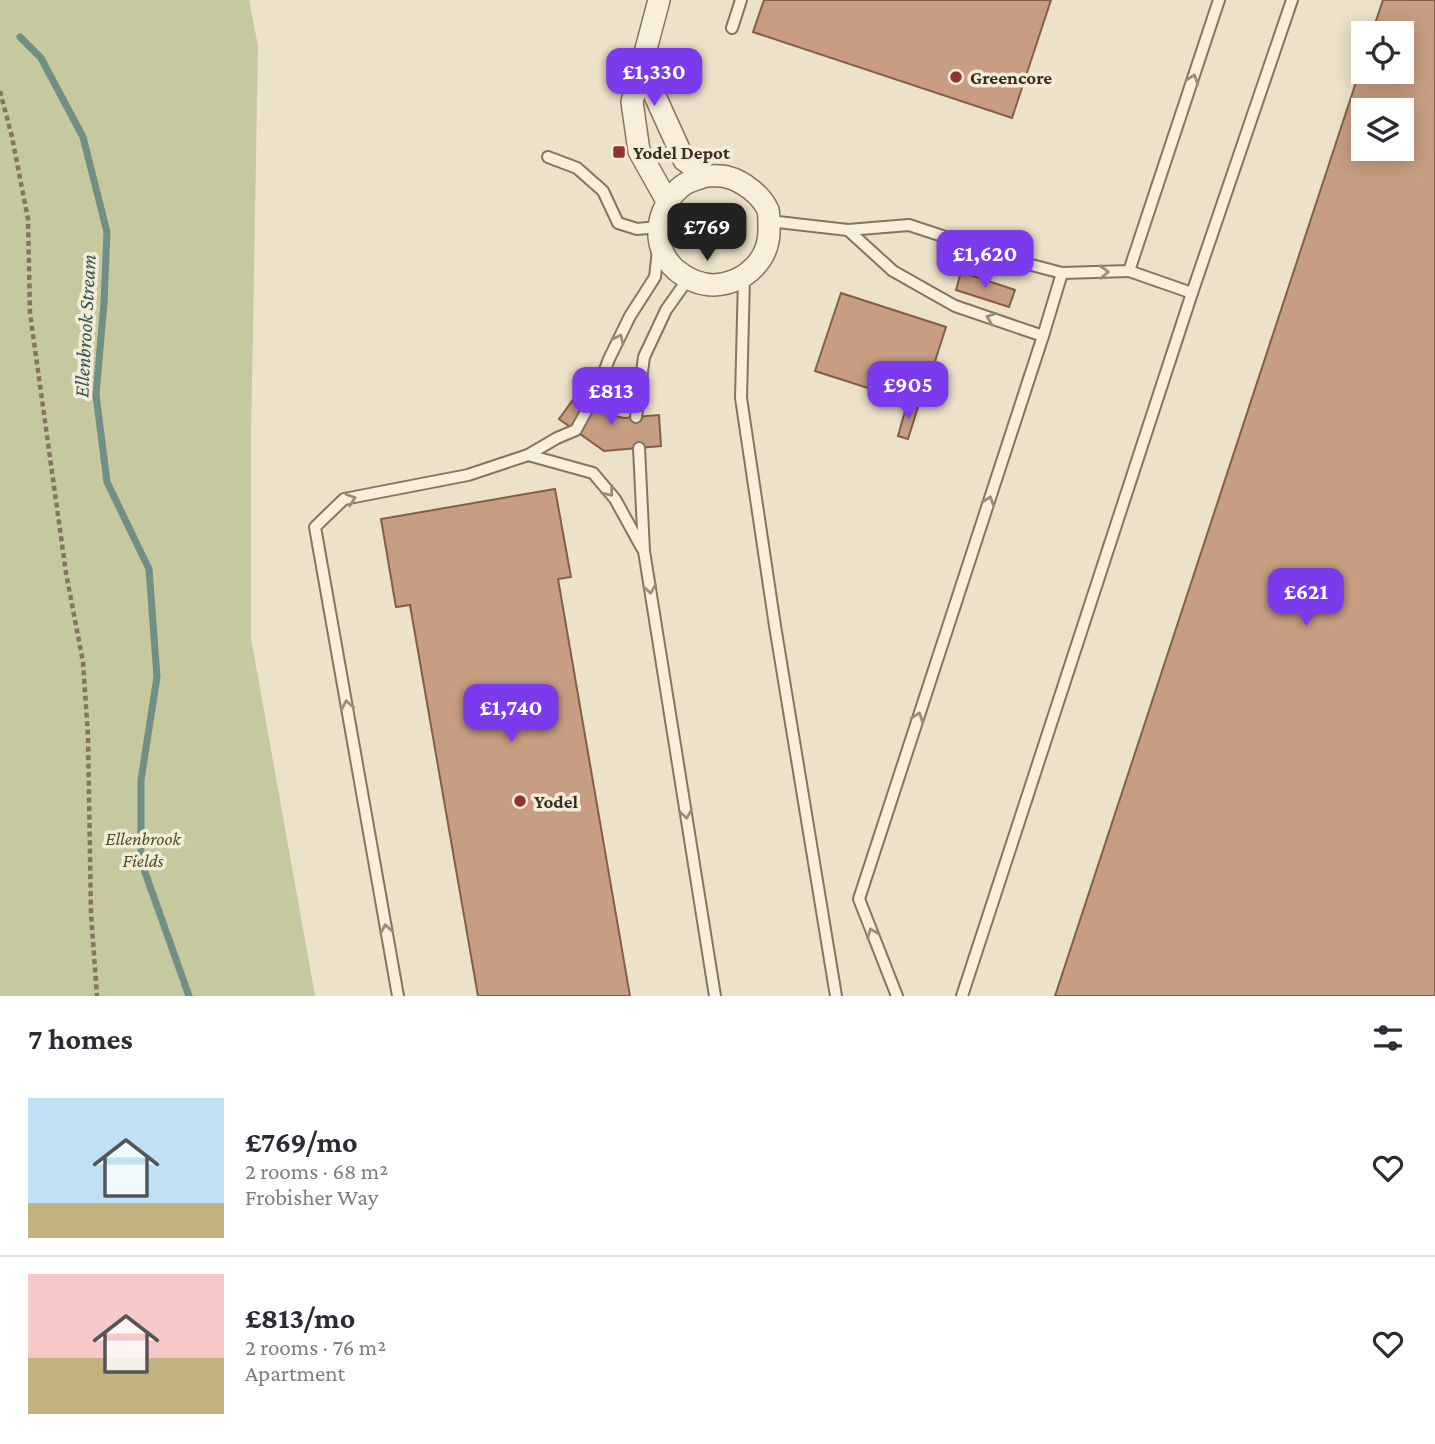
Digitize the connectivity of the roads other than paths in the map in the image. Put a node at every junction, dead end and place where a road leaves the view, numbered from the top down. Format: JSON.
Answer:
{"nodes":[{"id":1,"x":659,"y":0,"type":"edge"},
{"id":2,"x":741,"y":0,"type":"edge"},
{"id":3,"x":1219,"y":0,"type":"edge"},
{"id":4,"x":1292,"y":0,"type":"edge"},
{"id":5,"x":732,"y":27,"type":"dead end"},
{"id":6,"x":641,"y":65,"type":"junction"},
{"id":7,"x":548,"y":157,"type":"dead end"},
{"id":8,"x":706,"y":176,"type":"junction"},
{"id":9,"x":667,"y":201,"type":"junction"},
{"id":10,"x":769,"y":221,"type":"junction"},
{"id":11,"x":848,"y":230,"type":"junction"},
{"id":12,"x":659,"y":232,"type":"junction"},
{"id":13,"x":1129,"y":271,"type":"junction"},
{"id":14,"x":1062,"y":273,"type":"junction"},
{"id":15,"x":744,"y":277,"type":"junction"},
{"id":16,"x":688,"y":279,"type":"junction"},
{"id":17,"x":1192,"y":293,"type":"junction"},
{"id":18,"x":1043,"y":337,"type":"junction"},
{"id":19,"x":636,"y":417,"type":"dead end"},
{"id":20,"x":639,"y":448,"type":"dead end"},
{"id":21,"x":528,"y":455,"type":"junction"},
{"id":22,"x":644,"y":551,"type":"junction"},
{"id":23,"x":398,"y":996,"type":"edge"},
{"id":24,"x":715,"y":996,"type":"edge"},
{"id":25,"x":836,"y":996,"type":"edge"},
{"id":26,"x":897,"y":996,"type":"edge"},
{"id":27,"x":962,"y":996,"type":"edge"}],
"edges":[{"from":1,"to":6,"type":"street"},
{"from":2,"to":5,"type":"lane"},
{"from":13,"to":3,"type":"lane","one_way":true},
{"from":4,"to":17,"type":"lane"},
{"from":6,"to":8,"type":"street"},
{"from":6,"to":9,"type":"street"},
{"from":7,"to":12,"type":"lane"},
{"from":8,"to":9,"type":"street"},
{"from":8,"to":10,"type":"street"},
{"from":9,"to":12,"type":"street"},
{"from":10,"to":11,"type":"lane"},
{"from":10,"to":15,"type":"street"},
{"from":11,"to":14,"type":"lane"},
{"from":18,"to":11,"type":"lane","one_way":true},
{"from":12,"to":16,"type":"street"},
{"from":21,"to":12,"type":"lane","one_way":true},
{"from":14,"to":13,"type":"lane","one_way":true},
{"from":13,"to":17,"type":"lane"},
{"from":14,"to":18,"type":"lane"},
{"from":15,"to":16,"type":"street"},
{"from":15,"to":25,"type":"lane"},
{"from":16,"to":19,"type":"lane"},
{"from":17,"to":27,"type":"lane"},
{"from":26,"to":18,"type":"lane","one_way":true},
{"from":20,"to":22,"type":"lane"},
{"from":21,"to":22,"type":"lane","one_way":true},
{"from":23,"to":21,"type":"lane","one_way":true},
{"from":22,"to":24,"type":"lane","one_way":true}]}
